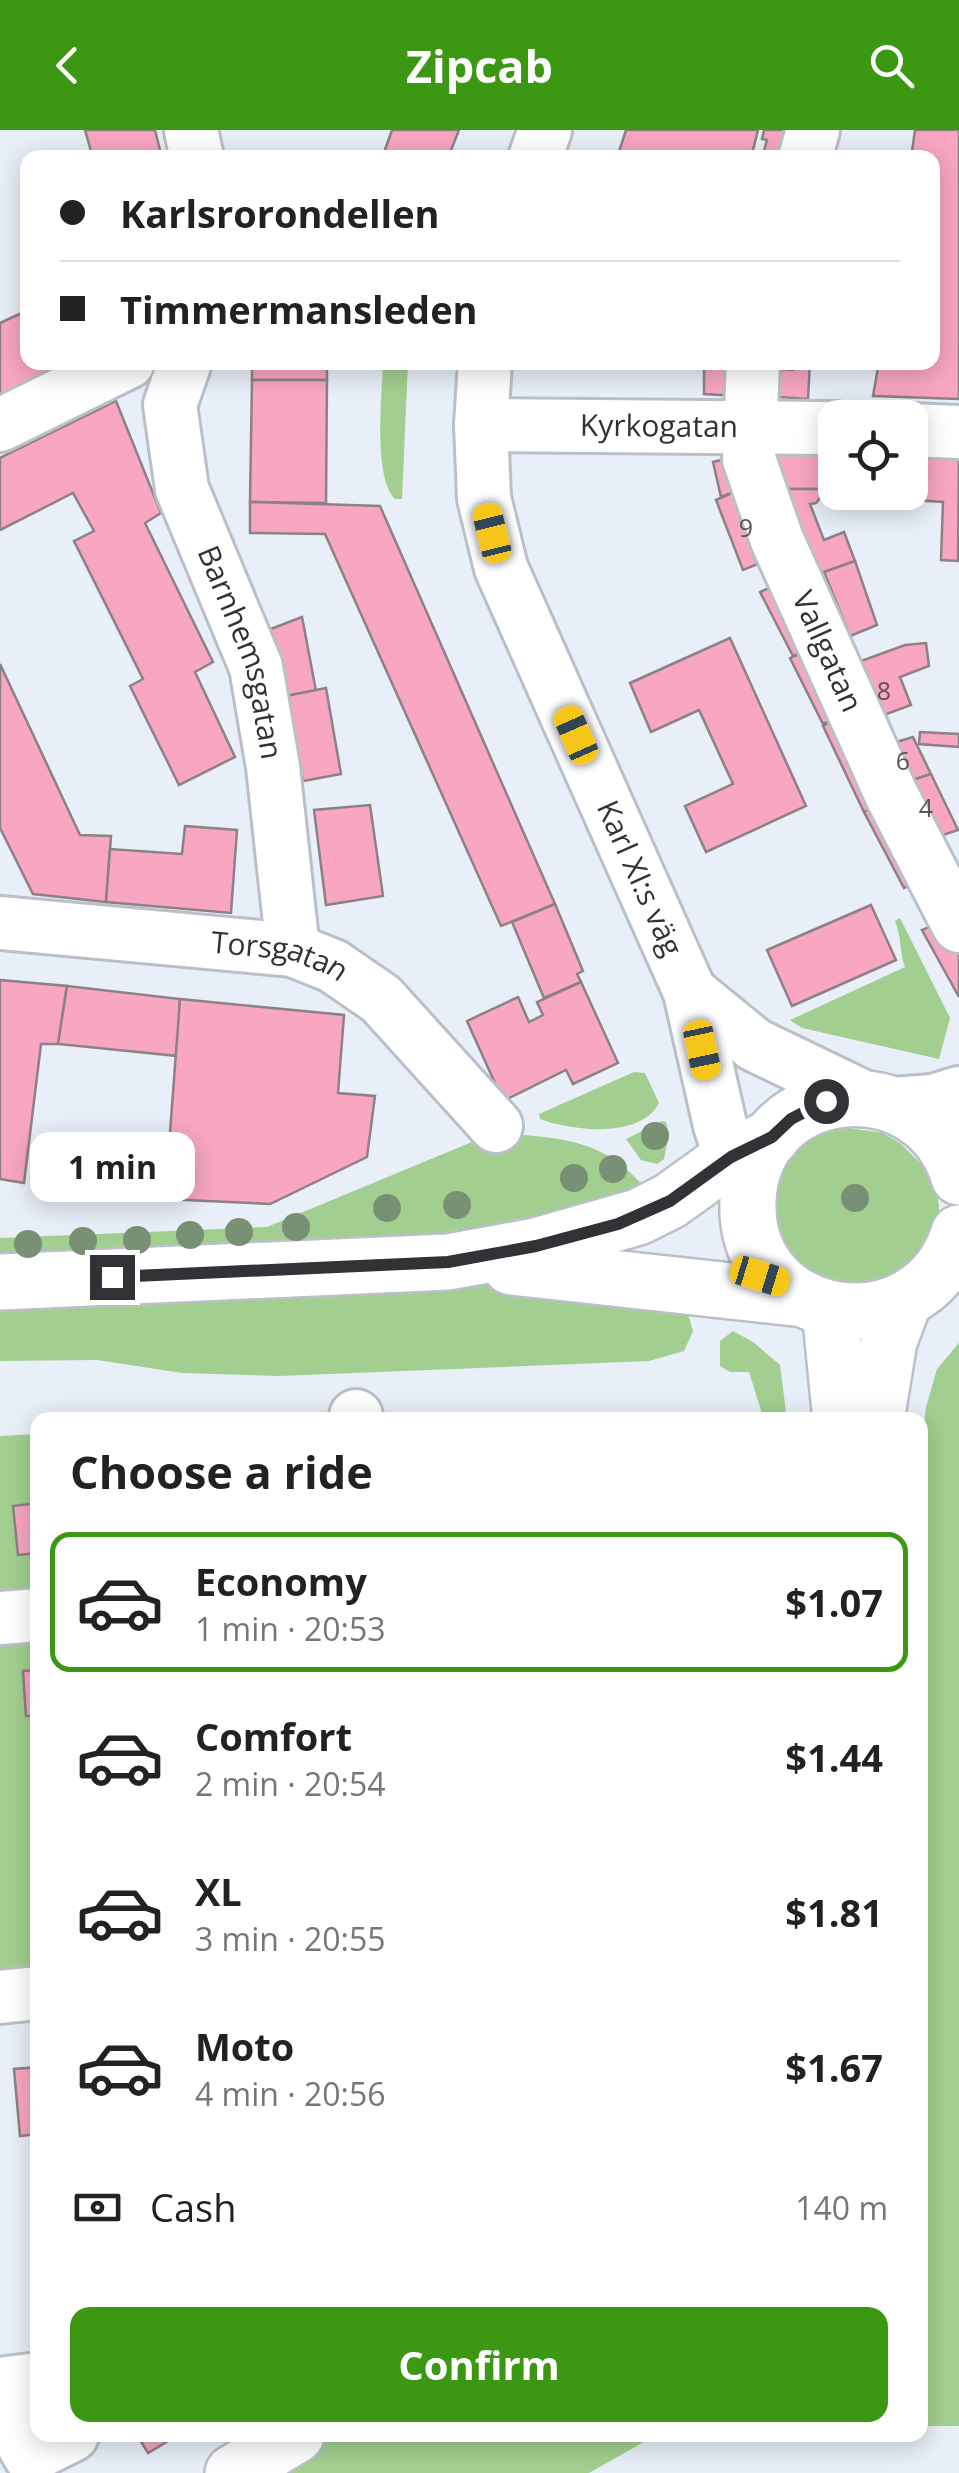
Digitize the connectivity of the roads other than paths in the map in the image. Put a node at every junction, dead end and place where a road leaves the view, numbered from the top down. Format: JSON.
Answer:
{"nodes":[{"id":1,"x":112,"y":370,"type":"edge"},
{"id":2,"x":182,"y":370,"type":"edge"},
{"id":3,"x":484,"y":370,"type":"edge"},
{"id":4,"x":753,"y":370,"type":"edge"},
{"id":5,"x":0,"y":425,"type":"edge"},
{"id":6,"x":748,"y":425,"type":"junction"},
{"id":7,"x":481,"y":426,"type":"junction"},
{"id":8,"x":818,"y":427,"type":"edge"},
{"id":9,"x":928,"y":431,"type":"edge"},
{"id":10,"x":959,"y":432,"type":"edge"},
{"id":11,"x":6,"y":911,"type":"edge"},
{"id":12,"x":959,"y":926,"type":"edge"},
{"id":13,"x":292,"y":950,"type":"junction"},
{"id":14,"x":690,"y":992,"type":"junction"},
{"id":15,"x":879,"y":1101,"type":"junction"},
{"id":16,"x":496,"y":1126,"type":"dead end"},
{"id":17,"x":955,"y":1139,"type":"edge"},
{"id":18,"x":751,"y":1161,"type":"junction"},
{"id":19,"x":448,"y":1262,"type":"junction"},
{"id":20,"x":940,"y":1269,"type":"edge"},
{"id":21,"x":0,"y":1282,"type":"edge"},
{"id":22,"x":805,"y":1297,"type":"junction"},
{"id":23,"x":838,"y":1412,"type":"edge"},
{"id":24,"x":877,"y":1412,"type":"edge"},
{"id":25,"x":30,"y":1616,"type":"edge"},
{"id":26,"x":0,"y":1618,"type":"edge"},
{"id":27,"x":30,"y":2380,"type":"edge"},
{"id":28,"x":0,"y":2384,"type":"edge"},
{"id":29,"x":0,"y":2404,"type":"edge"},
{"id":30,"x":58,"y":2442,"type":"edge"},
{"id":31,"x":284,"y":2442,"type":"edge"},
{"id":32,"x":233,"y":2473,"type":"edge"}],
"edges":[{"from":1,"to":5,"type":"street"},
{"from":2,"to":13,"type":"street","name":"Barnhemsgatan"},
{"from":3,"to":7,"type":"street","name":"Karl XI:s väg"},
{"from":4,"to":6,"type":"street","name":"Vallgatan"},
{"from":6,"to":7,"type":"street","name":"Kyrkogatan"},
{"from":6,"to":8,"type":"street","name":"Kyrkogatan"},
{"from":6,"to":12,"type":"street","name":"Vallgatan"},
{"from":7,"to":14,"type":"street","name":"Karl XI:s väg"},
{"from":9,"to":10,"type":"street"},
{"from":11,"to":13,"type":"street","name":"Torsgatan"},
{"from":13,"to":16,"type":"street","name":"Torsgatan"},
{"from":14,"to":15,"type":"street","name":"Karl XI:s väg"},
{"from":14,"to":18,"type":"street","name":"Karl XI:s väg"},
{"from":15,"to":17,"type":"main road"},
{"from":15,"to":18,"type":"main road"},
{"from":18,"to":19,"type":"main road"},
{"from":18,"to":22,"type":"main road"},
{"from":19,"to":21,"type":"main road"},
{"from":19,"to":22,"type":"main road"},
{"from":20,"to":22,"type":"main road"},
{"from":20,"to":24,"type":"main road"},
{"from":22,"to":23,"type":"main road"},
{"from":25,"to":26,"type":"street"},
{"from":27,"to":28,"type":"street"},
{"from":29,"to":30,"type":"street"},
{"from":31,"to":32,"type":"main road"}]}
